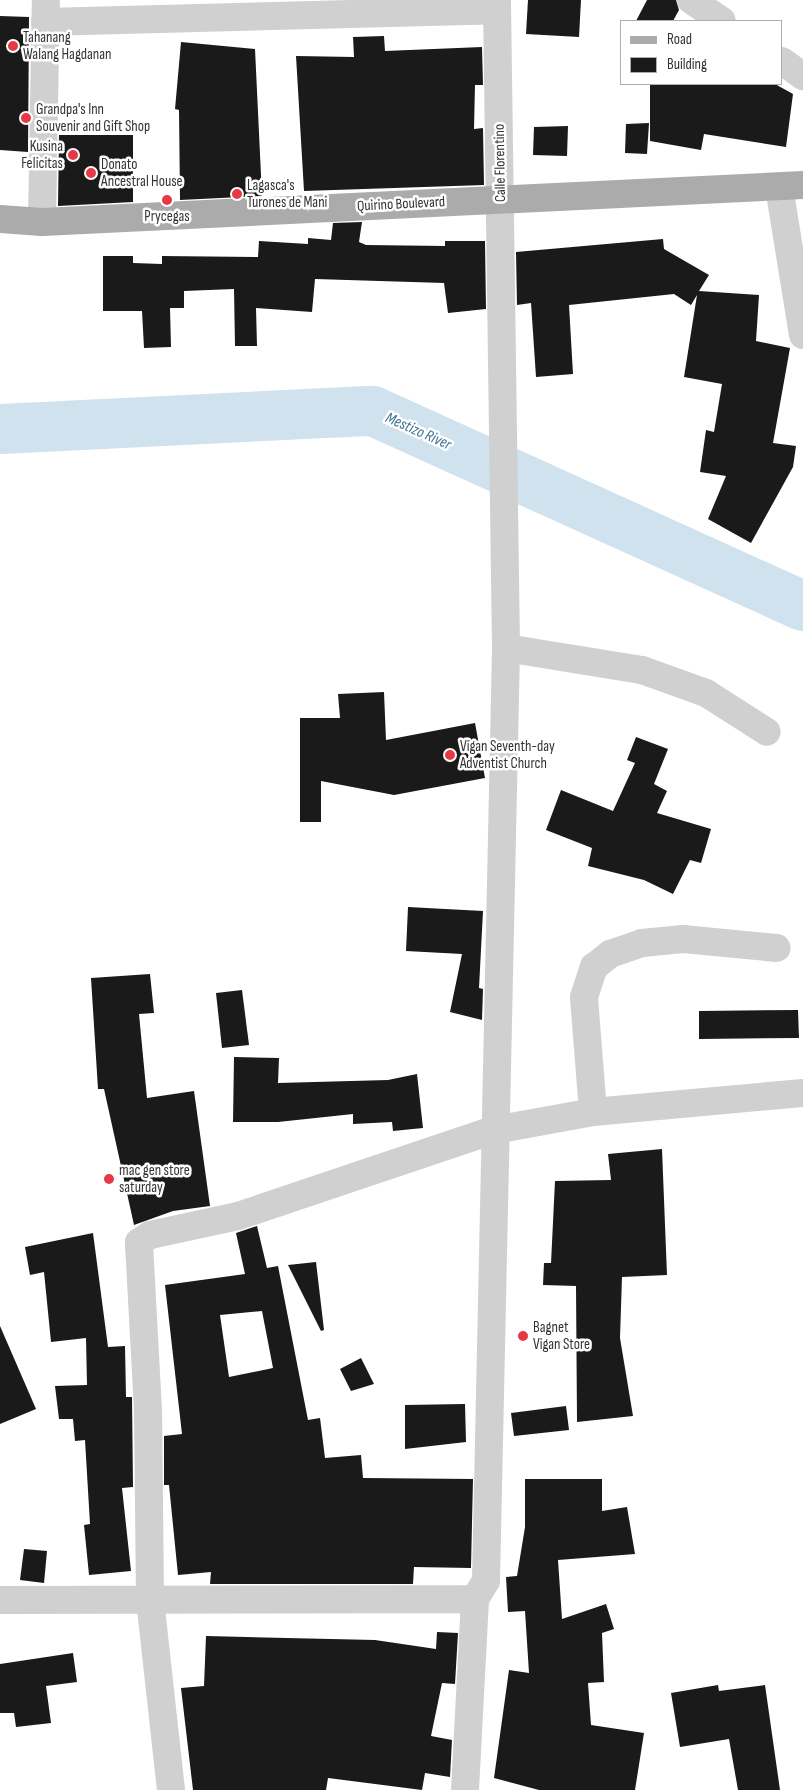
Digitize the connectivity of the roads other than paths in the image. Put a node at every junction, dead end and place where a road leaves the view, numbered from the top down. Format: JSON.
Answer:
{"nodes":[{"id":1,"x":691,"y":0,"type":"edge"},
{"id":2,"x":497,"y":5,"type":"edge"},
{"id":3,"x":45,"y":11,"type":"edge"},
{"id":4,"x":721,"y":20,"type":"edge"},
{"id":5,"x":783,"y":62,"type":"edge"},
{"id":6,"x":803,"y":76,"type":"edge"},
{"id":7,"x":791,"y":186,"type":"edge"},
{"id":8,"x":501,"y":199,"type":"junction"},
{"id":9,"x":0,"y":219,"type":"edge"},
{"id":10,"x":42,"y":222,"type":"junction"},
{"id":11,"x":803,"y":335,"type":"edge"},
{"id":12,"x":506,"y":648,"type":"junction"},
{"id":13,"x":767,"y":732,"type":"dead end"},
{"id":14,"x":777,"y":948,"type":"dead end"},
{"id":15,"x":803,"y":1093,"type":"edge"},
{"id":16,"x":593,"y":1112,"type":"junction"},
{"id":17,"x":494,"y":1130,"type":"junction"},
{"id":18,"x":150,"y":1599,"type":"junction"},
{"id":19,"x":474,"y":1599,"type":"junction"},
{"id":20,"x":0,"y":1600,"type":"edge"},
{"id":21,"x":171,"y":1790,"type":"edge"},
{"id":22,"x":465,"y":1790,"type":"edge"}],
"edges":[{"from":1,"to":4,"type":"street"},
{"from":2,"to":3,"type":"street"},
{"from":2,"to":8,"type":"street","name":"Calle Florentino"},
{"from":3,"to":10,"type":"street"},
{"from":5,"to":6,"type":"street"},
{"from":7,"to":8,"type":"main road","name":"Quirino Boulevard"},
{"from":7,"to":11,"type":"street"},
{"from":8,"to":10,"type":"main road","name":"Quirino Boulevard"},
{"from":8,"to":12,"type":"street","name":"Calle Florentino"},
{"from":9,"to":10,"type":"main road","name":"Quirino Boulevard"},
{"from":12,"to":13,"type":"street"},
{"from":12,"to":17,"type":"street","name":"Calle Florentino"},
{"from":14,"to":16,"type":"street"},
{"from":15,"to":16,"type":"street"},
{"from":16,"to":17,"type":"street"},
{"from":17,"to":18,"type":"street"},
{"from":17,"to":19,"type":"street","name":"Calle Florentino"},
{"from":18,"to":19,"type":"street"},
{"from":18,"to":20,"type":"street"},
{"from":18,"to":21,"type":"street"},
{"from":19,"to":22,"type":"street"}]}
